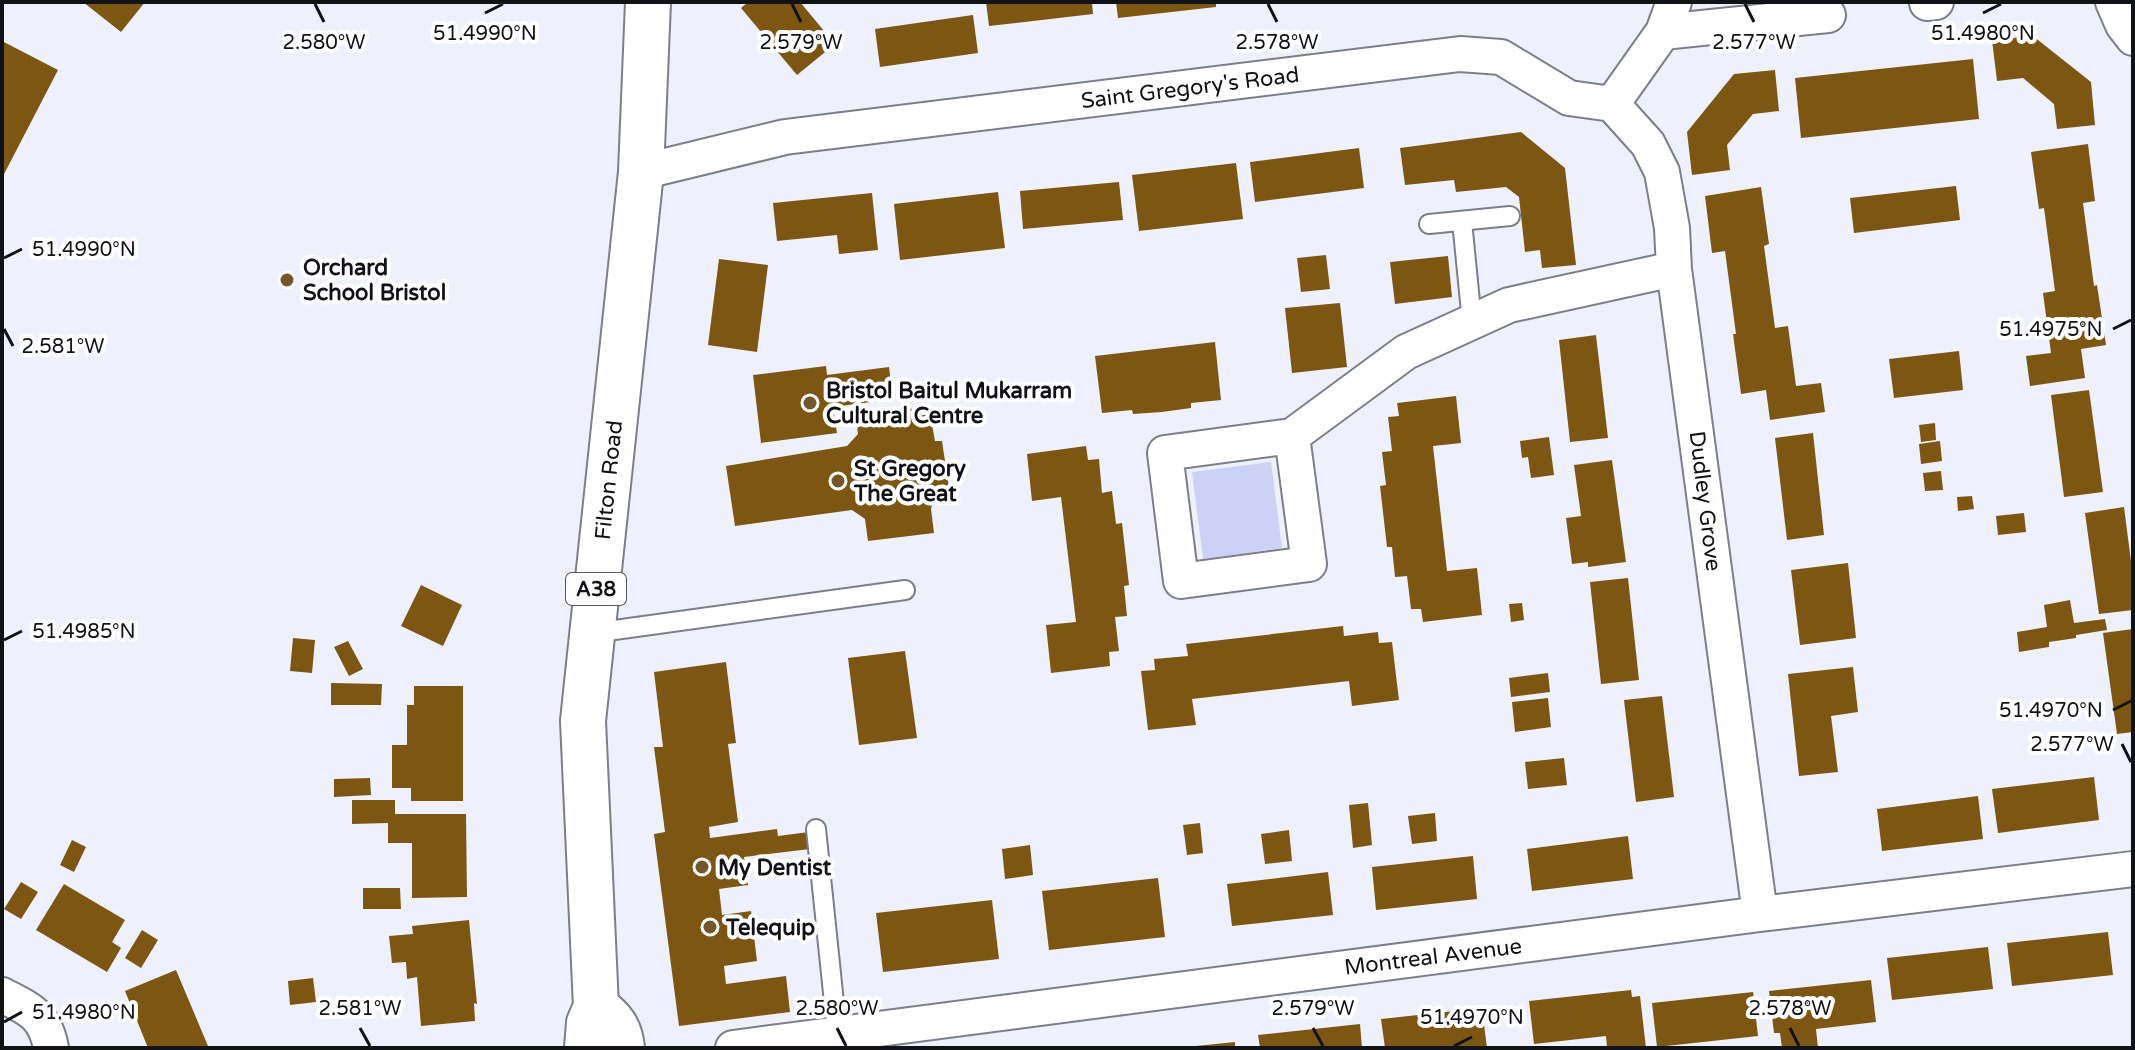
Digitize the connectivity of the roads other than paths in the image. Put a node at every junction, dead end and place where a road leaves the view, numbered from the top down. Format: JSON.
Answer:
{"nodes":[{"id":1,"x":648,"y":2,"type":"edge"},
{"id":2,"x":2113,"y":2,"type":"edge"},
{"id":3,"x":1828,"y":15,"type":"dead end"},
{"id":4,"x":1668,"y":17,"type":"edge"},
{"id":5,"x":2133,"y":38,"type":"edge"},
{"id":6,"x":1612,"y":104,"type":"junction"},
{"id":7,"x":641,"y":172,"type":"junction"},
{"id":8,"x":1510,"y":216,"type":"dead end"},
{"id":9,"x":1462,"y":221,"type":"junction"},
{"id":10,"x":1429,"y":224,"type":"dead end"},
{"id":11,"x":1674,"y":269,"type":"junction"},
{"id":12,"x":1472,"y":322,"type":"junction"},
{"id":13,"x":1292,"y":436,"type":"junction"},
{"id":14,"x":905,"y":590,"type":"dead end"},
{"id":15,"x":590,"y":634,"type":"junction"},
{"id":16,"x":816,"y":829,"type":"dead end"},
{"id":17,"x":2133,"y":869,"type":"edge"},
{"id":18,"x":1760,"y":914,"type":"junction"},
{"id":19,"x":2,"y":995,"type":"edge"},
{"id":20,"x":592,"y":1027,"type":"edge"},
{"id":21,"x":838,"y":1040,"type":"edge"},
{"id":22,"x":51,"y":1048,"type":"edge"},
{"id":23,"x":622,"y":1048,"type":"edge"},
{"id":24,"x":733,"y":1048,"type":"edge"}],
"edges":[{"from":1,"to":7,"type":"main road","name":"Filton Road","number":"A38"},
{"from":2,"to":5,"type":"street"},
{"from":3,"to":4,"type":"street"},
{"from":4,"to":6,"type":"street"},
{"from":6,"to":7,"type":"street","name":"Saint Gregory's Road"},
{"from":6,"to":11,"type":"street","name":"Dudley Grove"},
{"from":7,"to":15,"type":"main road","name":"Filton Road","number":"A38"},
{"from":8,"to":9,"type":"lane"},
{"from":9,"to":10,"type":"lane"},
{"from":9,"to":12,"type":"lane"},
{"from":11,"to":12,"type":"street"},
{"from":11,"to":18,"type":"street","name":"Dudley Grove"},
{"from":12,"to":13,"type":"street"},
{"from":13,"to":13,"type":"street"},
{"from":14,"to":15,"type":"lane"},
{"from":15,"to":20,"type":"main road","name":"Filton Road","number":"A38"},
{"from":16,"to":21,"type":"lane"},
{"from":17,"to":18,"type":"street","name":"Montreal Avenue"},
{"from":18,"to":21,"type":"street","name":"Montreal Avenue"},
{"from":19,"to":22,"type":"street"},
{"from":20,"to":23,"type":"main road","name":"Filton Road","number":"A38"},
{"from":21,"to":24,"type":"street","name":"Montreal Avenue"}]}
